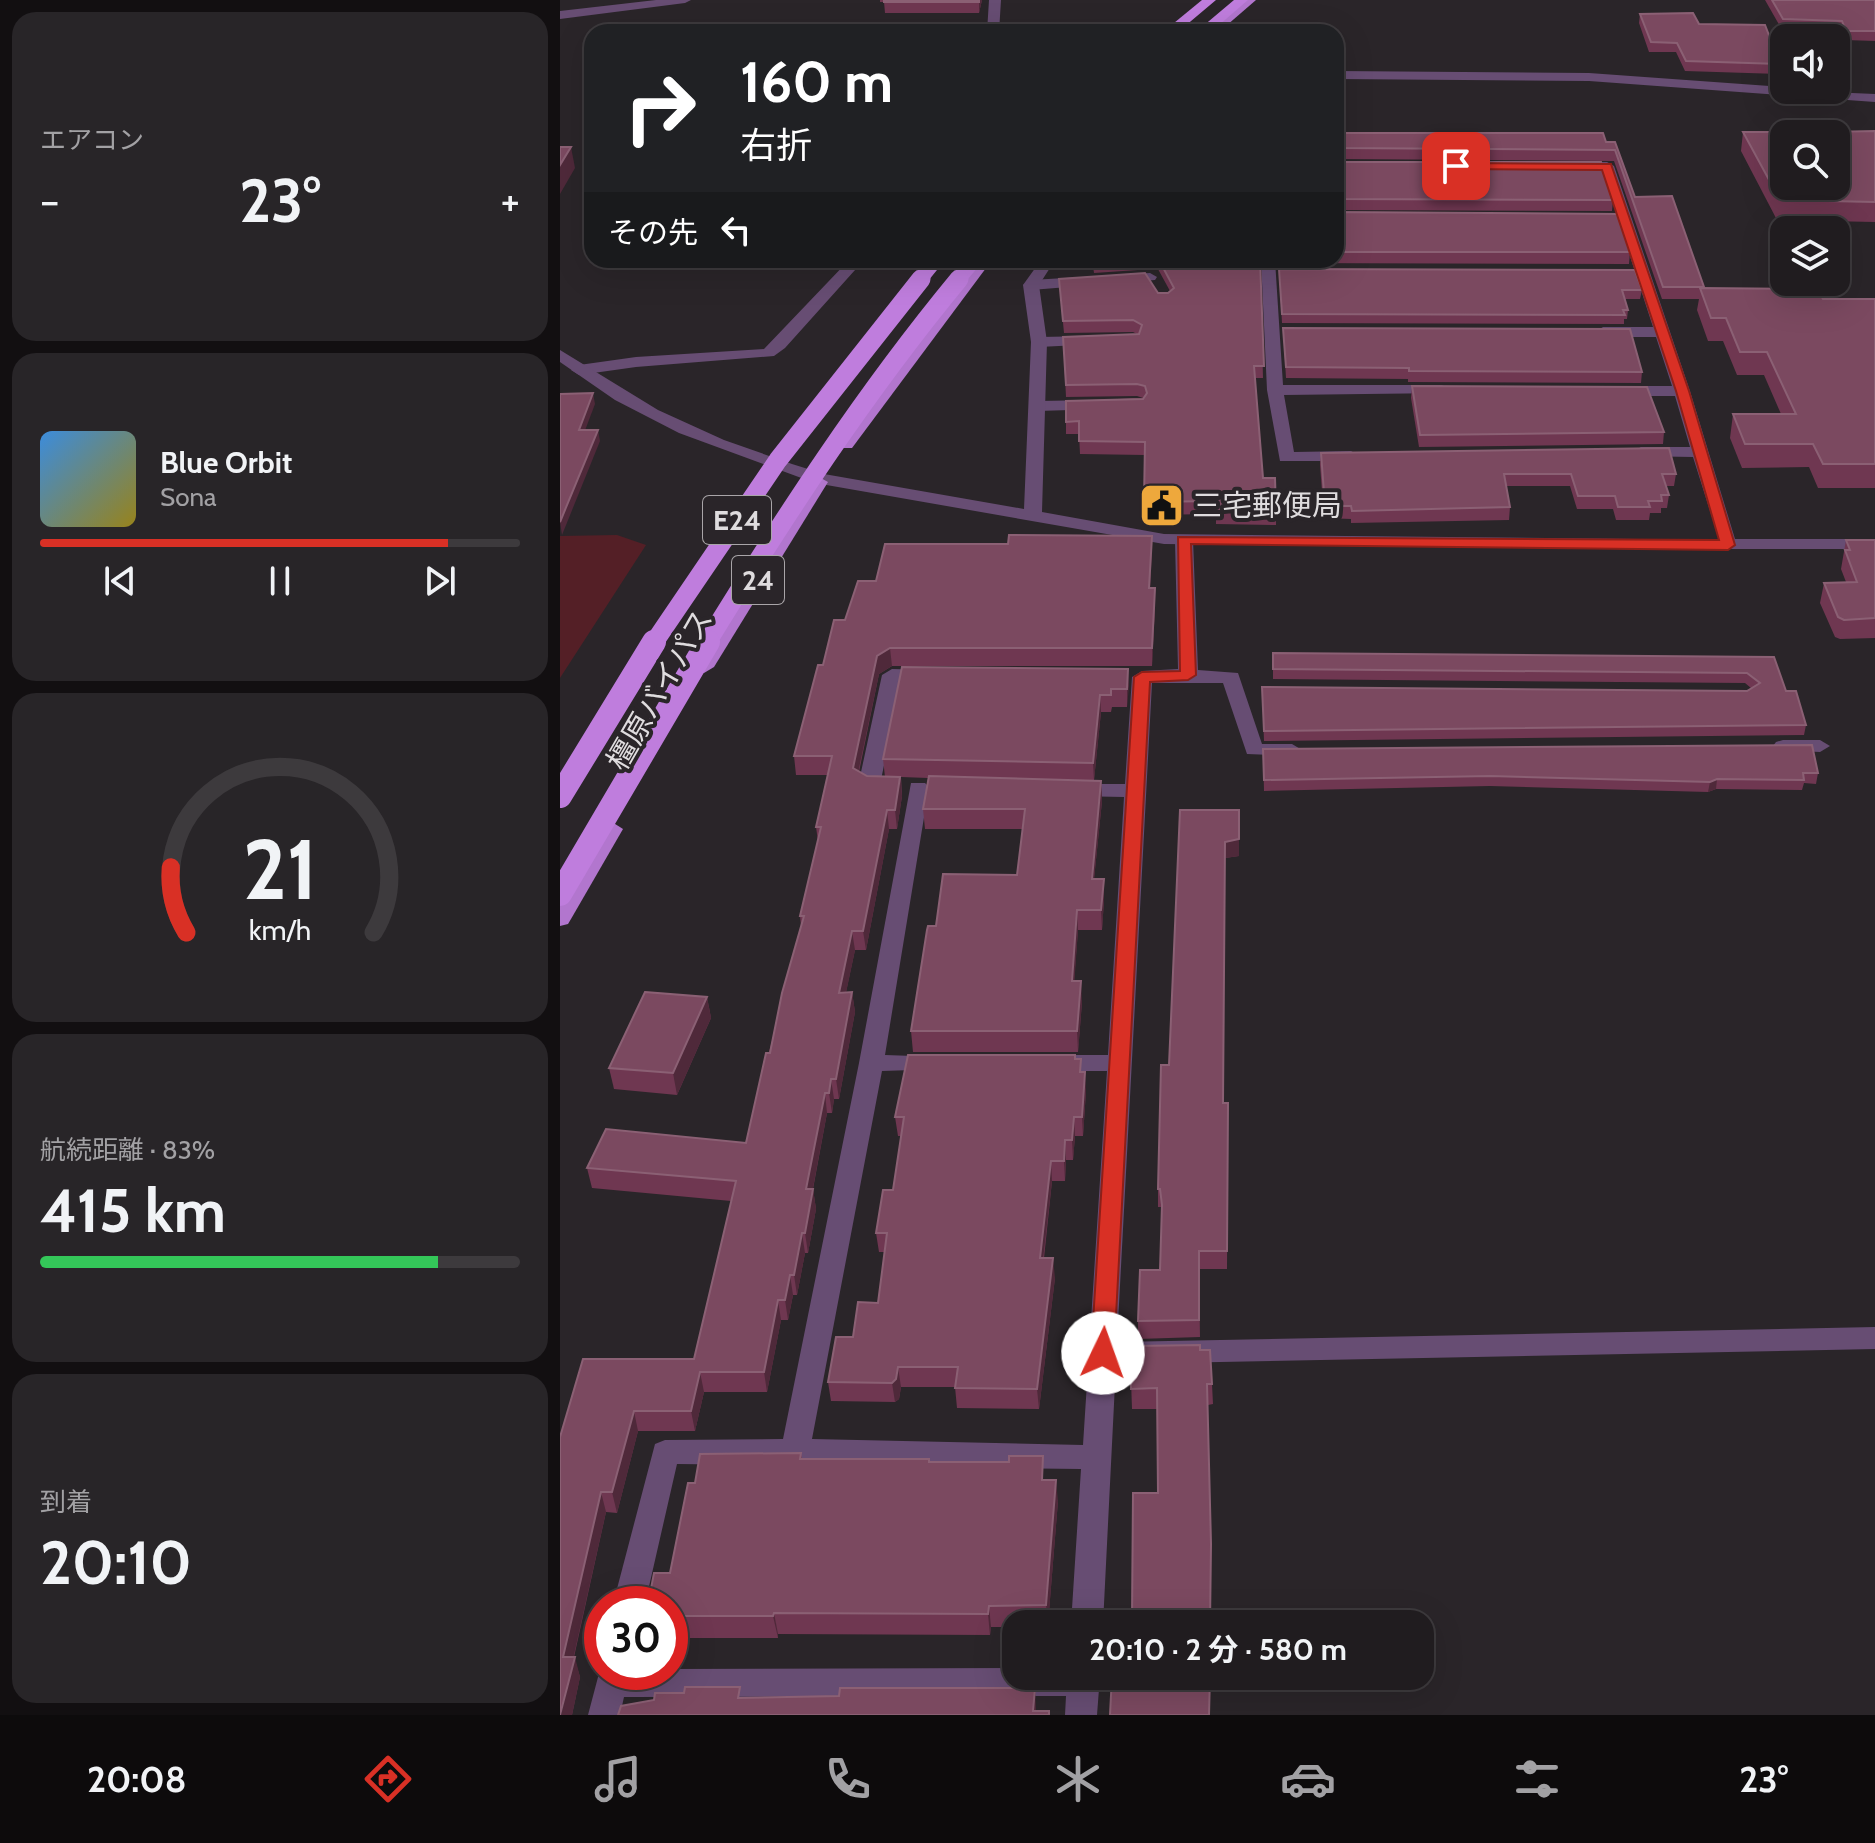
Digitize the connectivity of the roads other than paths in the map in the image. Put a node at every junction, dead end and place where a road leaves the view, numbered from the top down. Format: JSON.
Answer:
{"nodes":[{"id":1,"x":685,"y":0,"type":"edge"},
{"id":2,"x":995,"y":0,"type":"edge"},
{"id":3,"x":1203,"y":0,"type":"edge"},
{"id":4,"x":1210,"y":0,"type":"edge"},
{"id":5,"x":1242,"y":0,"type":"edge"},
{"id":6,"x":1250,"y":0,"type":"edge"},
{"id":7,"x":560,"y":15,"type":"edge"},
{"id":8,"x":994,"y":24,"type":"edge"},
{"id":9,"x":1173,"y":24,"type":"edge"},
{"id":10,"x":1180,"y":24,"type":"edge"},
{"id":11,"x":1213,"y":24,"type":"edge"},
{"id":12,"x":1222,"y":24,"type":"edge"},
{"id":13,"x":1344,"y":75,"type":"edge"},
{"id":14,"x":1875,"y":98,"type":"edge"},
{"id":15,"x":1559,"y":166,"type":"edge"},
{"id":16,"x":1608,"y":218,"type":"edge"},
{"id":17,"x":1624,"y":218,"type":"junction"},
{"id":18,"x":850,"y":268,"type":"edge"},
{"id":19,"x":921,"y":268,"type":"edge"},
{"id":20,"x":930,"y":268,"type":"edge"},
{"id":21,"x":969,"y":268,"type":"edge"},
{"id":22,"x":979,"y":268,"type":"edge"},
{"id":23,"x":1043,"y":268,"type":"edge"},
{"id":24,"x":1147,"y":268,"type":"edge"},
{"id":25,"x":1273,"y":268,"type":"edge"},
{"id":26,"x":1031,"y":285,"type":"junction"},
{"id":27,"x":1584,"y":332,"type":"edge"},
{"id":28,"x":1662,"y":332,"type":"junction"},
{"id":29,"x":1117,"y":340,"type":"edge"},
{"id":30,"x":1039,"y":342,"type":"junction"},
{"id":31,"x":560,"y":355,"type":"edge"},
{"id":32,"x":579,"y":370,"type":"junction"},
{"id":33,"x":1275,"y":390,"type":"junction"},
{"id":34,"x":1463,"y":391,"type":"edge"},
{"id":35,"x":1604,"y":391,"type":"edge"},
{"id":36,"x":1682,"y":391,"type":"junction"},
{"id":37,"x":1109,"y":405,"type":"edge"},
{"id":38,"x":1038,"y":406,"type":"junction"},
{"id":39,"x":1700,"y":452,"type":"junction"},
{"id":40,"x":1620,"y":453,"type":"edge"},
{"id":41,"x":1365,"y":456,"type":"edge"},
{"id":42,"x":767,"y":460,"type":"junction"},
{"id":43,"x":821,"y":479,"type":"junction"},
{"id":44,"x":1033,"y":517,"type":"junction"},
{"id":45,"x":1184,"y":540,"type":"junction"},
{"id":46,"x":1875,"y":544,"type":"edge"},
{"id":47,"x":1728,"y":545,"type":"junction"},
{"id":48,"x":1188,"y":675,"type":"junction"},
{"id":49,"x":955,"y":676,"type":"edge"},
{"id":50,"x":1757,"y":746,"type":"edge"},
{"id":51,"x":1820,"y":746,"type":"dead end"},
{"id":52,"x":1317,"y":750,"type":"edge"},
{"id":53,"x":560,"y":776,"type":"edge"},
{"id":54,"x":1056,"y":790,"type":"edge"},
{"id":55,"x":1134,"y":791,"type":"junction"},
{"id":56,"x":560,"y":796,"type":"edge"},
{"id":57,"x":560,"y":894,"type":"edge"},
{"id":58,"x":560,"y":919,"type":"edge"},
{"id":59,"x":871,"y":1063,"type":"junction"},
{"id":60,"x":964,"y":1063,"type":"edge"},
{"id":61,"x":1026,"y":1063,"type":"edge"},
{"id":62,"x":1118,"y":1063,"type":"junction"},
{"id":63,"x":1875,"y":1338,"type":"edge"},
{"id":64,"x":1103,"y":1353,"type":"junction"},
{"id":65,"x":795,"y":1451,"type":"junction"},
{"id":66,"x":1096,"y":1457,"type":"junction"},
{"id":67,"x":633,"y":1586,"type":"edge"},
{"id":68,"x":1088,"y":1610,"type":"edge"},
{"id":69,"x":688,"y":1678,"type":"edge"},
{"id":70,"x":1002,"y":1679,"type":"edge"},
{"id":71,"x":609,"y":1690,"type":"edge"},
{"id":72,"x":1082,"y":1690,"type":"edge"},
{"id":73,"x":604,"y":1715,"type":"edge"},
{"id":74,"x":1081,"y":1715,"type":"edge"}],
"edges":[{"from":1,"to":7,"type":"street"},
{"from":2,"to":8,"type":"street"},
{"from":3,"to":9,"type":"highway"},
{"from":4,"to":10,"type":"highway"},
{"from":5,"to":11,"type":"highway"},
{"from":6,"to":12,"type":"highway"},
{"from":13,"to":14,"type":"street"},
{"from":15,"to":17,"type":"street"},
{"from":16,"to":17,"type":"street"},
{"from":17,"to":28,"type":"street"},
{"from":18,"to":32,"type":"street"},
{"from":19,"to":42,"type":"highway","name":"橿原バイパス","number":"24"},
{"from":20,"to":56,"type":"highway","number":"E24","bridge":true},
{"from":21,"to":57,"type":"highway","number":"E24","bridge":true},
{"from":22,"to":43,"type":"highway","name":"橿原バイパス","number":"24"},
{"from":23,"to":26,"type":"street"},
{"from":24,"to":26,"type":"street"},
{"from":25,"to":33,"type":"street"},
{"from":26,"to":30,"type":"street"},
{"from":27,"to":28,"type":"street"},
{"from":28,"to":36,"type":"street"},
{"from":29,"to":30,"type":"street"},
{"from":30,"to":38,"type":"street"},
{"from":31,"to":32,"type":"street"},
{"from":32,"to":42,"type":"street"},
{"from":33,"to":34,"type":"street"},
{"from":33,"to":41,"type":"street"},
{"from":35,"to":36,"type":"street"},
{"from":36,"to":39,"type":"street"},
{"from":37,"to":38,"type":"street"},
{"from":38,"to":44,"type":"street"},
{"from":39,"to":40,"type":"street"},
{"from":39,"to":47,"type":"street"},
{"from":42,"to":43,"type":"street"},
{"from":42,"to":53,"type":"highway","name":"橿原バイパス","number":"24"},
{"from":43,"to":44,"type":"street"},
{"from":43,"to":58,"type":"highway","name":"橿原バイパス","number":"24"},
{"from":44,"to":45,"type":"street"},
{"from":45,"to":47,"type":"street"},
{"from":45,"to":48,"type":"street"},
{"from":46,"to":47,"type":"street"},
{"from":48,"to":52,"type":"street"},
{"from":48,"to":55,"type":"street"},
{"from":49,"to":59,"type":"street"},
{"from":50,"to":51,"type":"street"},
{"from":54,"to":55,"type":"street"},
{"from":55,"to":62,"type":"street"},
{"from":59,"to":60,"type":"street"},
{"from":59,"to":65,"type":"street"},
{"from":61,"to":62,"type":"street"},
{"from":62,"to":64,"type":"street"},
{"from":63,"to":64,"type":"street"},
{"from":64,"to":66,"type":"street"},
{"from":65,"to":66,"type":"street"},
{"from":65,"to":67,"type":"street"},
{"from":66,"to":68,"type":"street"},
{"from":69,"to":70,"type":"street"},
{"from":71,"to":73,"type":"street"},
{"from":72,"to":74,"type":"street"}]}
